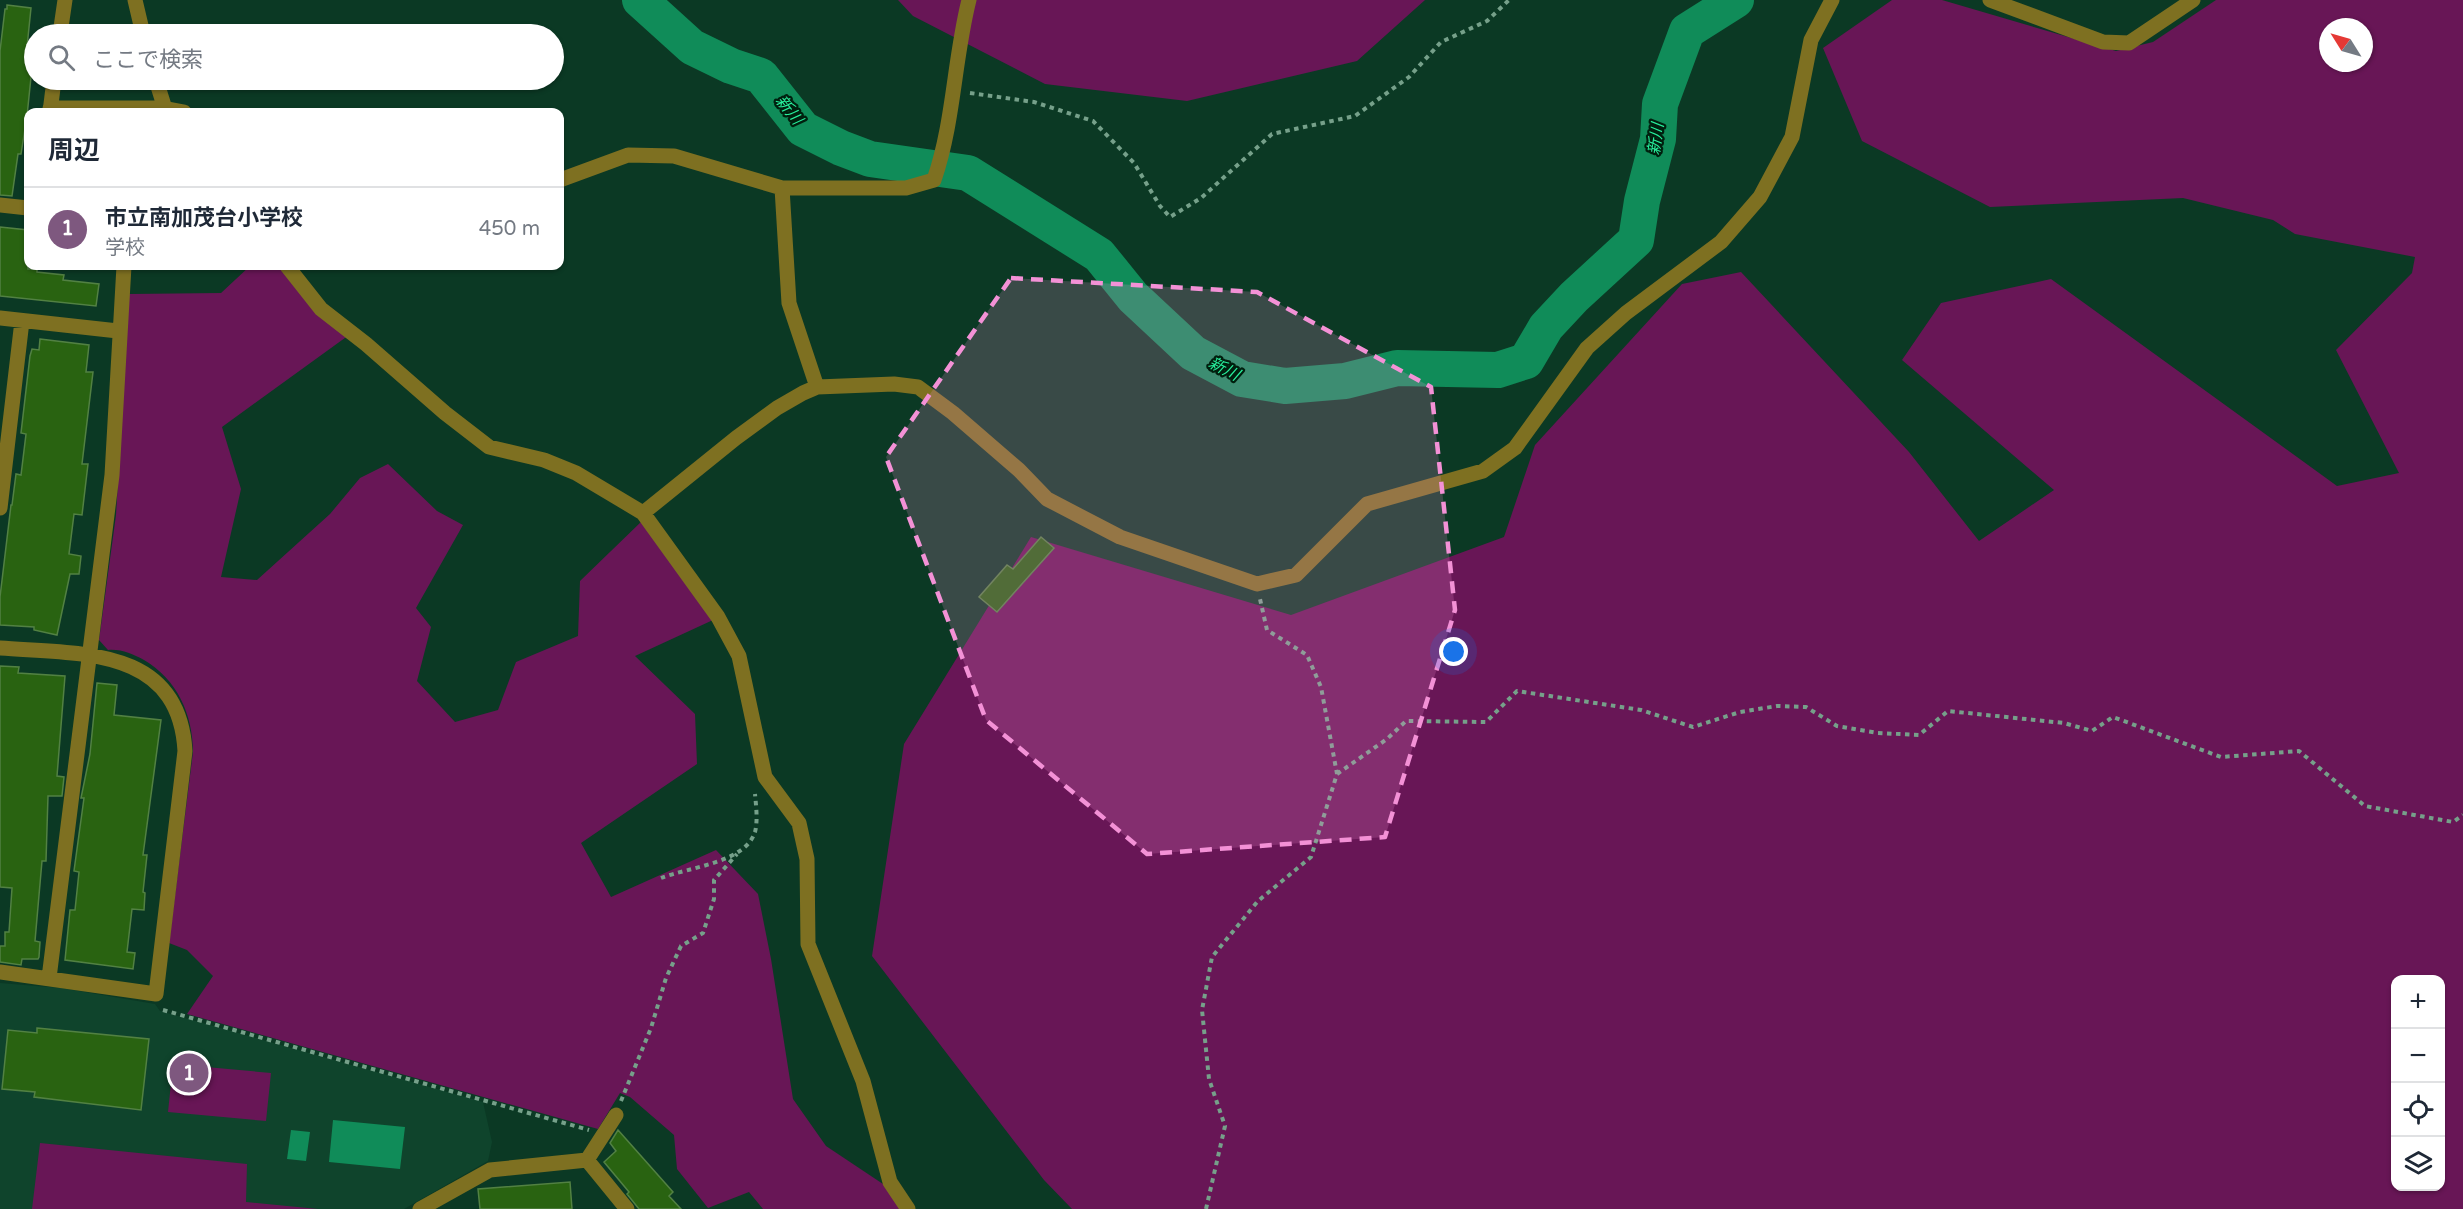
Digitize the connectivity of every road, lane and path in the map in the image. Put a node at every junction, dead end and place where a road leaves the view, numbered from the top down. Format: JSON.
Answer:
{"nodes":[{"id":1,"x":65,"y":0,"type":"edge"},
{"id":2,"x":135,"y":0,"type":"edge"},
{"id":3,"x":969,"y":0,"type":"edge"},
{"id":4,"x":1509,"y":0,"type":"edge"},
{"id":5,"x":1832,"y":0,"type":"edge"},
{"id":6,"x":1990,"y":0,"type":"edge"},
{"id":7,"x":2193,"y":0,"type":"edge"},
{"id":8,"x":61,"y":24,"type":"edge"},
{"id":9,"x":141,"y":24,"type":"edge"},
{"id":10,"x":53,"y":90,"type":"edge"},
{"id":11,"x":159,"y":90,"type":"edge"},
{"id":12,"x":952,"y":92,"type":"junction"},
{"id":13,"x":50,"y":108,"type":"edge"},
{"id":14,"x":163,"y":108,"type":"edge"},
{"id":15,"x":564,"y":179,"type":"edge"},
{"id":16,"x":782,"y":188,"type":"junction"},
{"id":17,"x":0,"y":205,"type":"edge"},
{"id":18,"x":24,"y":208,"type":"edge"},
{"id":19,"x":124,"y":270,"type":"edge"},
{"id":20,"x":290,"y":270,"type":"edge"},
{"id":21,"x":0,"y":318,"type":"edge"},
{"id":22,"x":22,"y":321,"type":"junction"},
{"id":23,"x":118,"y":331,"type":"junction"},
{"id":24,"x":817,"y":387,"type":"junction"},
{"id":25,"x":0,"y":508,"type":"edge"},
{"id":26,"x":644,"y":513,"type":"junction"},
{"id":27,"x":1257,"y":584,"type":"junction"},
{"id":28,"x":0,"y":648,"type":"edge"},
{"id":29,"x":89,"y":655,"type":"junction"},
{"id":30,"x":1337,"y":774,"type":"junction"},
{"id":31,"x":755,"y":786,"type":"dead end"},
{"id":32,"x":2463,"y":815,"type":"edge"},
{"id":33,"x":737,"y":854,"type":"junction"},
{"id":34,"x":661,"y":878,"type":"dead end"},
{"id":35,"x":0,"y":972,"type":"edge"},
{"id":36,"x":49,"y":978,"type":"junction"},
{"id":37,"x":156,"y":994,"type":"junction"},
{"id":38,"x":616,"y":1115,"type":"joint"},
{"id":39,"x":604,"y":1135,"type":"junction"},
{"id":40,"x":587,"y":1160,"type":"junction"},
{"id":41,"x":420,"y":1209,"type":"edge"},
{"id":42,"x":627,"y":1209,"type":"edge"},
{"id":43,"x":908,"y":1209,"type":"edge"},
{"id":44,"x":1206,"y":1209,"type":"edge"}],
"edges":[{"from":1,"to":8,"type":"street"},
{"from":2,"to":9,"type":"street"},
{"from":3,"to":12,"type":"street"},
{"from":4,"to":12,"type":"path"},
{"from":5,"to":27,"type":"street"},
{"from":6,"to":7,"type":"street"},
{"from":10,"to":13,"type":"street"},
{"from":11,"to":14,"type":"street"},
{"from":12,"to":16,"type":"street"},
{"from":15,"to":16,"type":"street"},
{"from":16,"to":24,"type":"street"},
{"from":17,"to":18,"type":"street"},
{"from":19,"to":23,"type":"street"},
{"from":20,"to":26,"type":"street"},
{"from":21,"to":22,"type":"street"},
{"from":22,"to":23,"type":"street"},
{"from":22,"to":25,"type":"street"},
{"from":23,"to":29,"type":"street"},
{"from":24,"to":26,"type":"street"},
{"from":24,"to":27,"type":"street"},
{"from":26,"to":43,"type":"street"},
{"from":27,"to":30,"type":"path"},
{"from":28,"to":29,"type":"street"},
{"from":29,"to":36,"type":"street"},
{"from":29,"to":37,"type":"street"},
{"from":30,"to":32,"type":"path"},
{"from":30,"to":44,"type":"path"},
{"from":31,"to":33,"type":"path"},
{"from":33,"to":34,"type":"path"},
{"from":33,"to":38,"type":"path"},
{"from":35,"to":36,"type":"street"},
{"from":36,"to":37,"type":"street"},
{"from":37,"to":39,"type":"path"},
{"from":38,"to":39,"type":"street"},
{"from":39,"to":40,"type":"street"},
{"from":40,"to":41,"type":"street"},
{"from":40,"to":42,"type":"street"}]}
